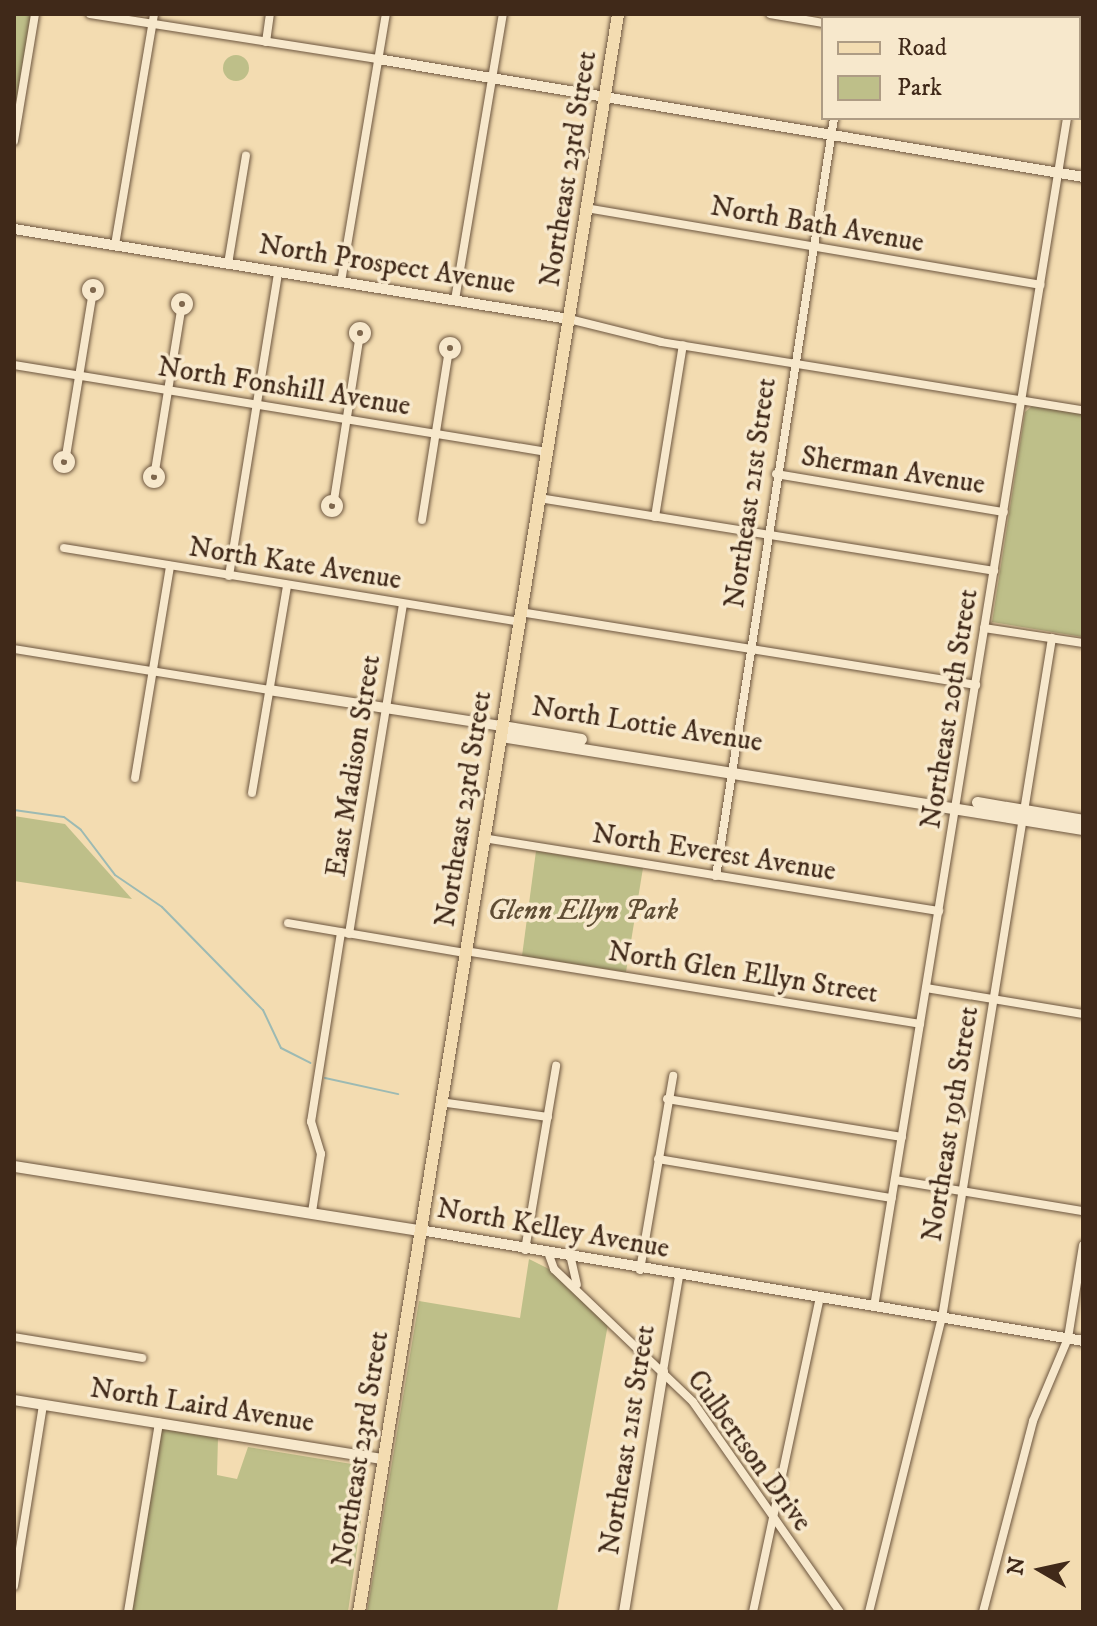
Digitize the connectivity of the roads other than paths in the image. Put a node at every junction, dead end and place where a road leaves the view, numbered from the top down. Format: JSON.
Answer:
{"nodes":[{"id":1,"x":35,"y":14,"type":"edge"},
{"id":2,"x":90,"y":14,"type":"edge"},
{"id":3,"x":154,"y":14,"type":"edge"},
{"id":4,"x":270,"y":14,"type":"edge"},
{"id":5,"x":386,"y":14,"type":"edge"},
{"id":6,"x":503,"y":14,"type":"edge"},
{"id":7,"x":618,"y":14,"type":"edge"},
{"id":8,"x":770,"y":14,"type":"edge"},
{"id":9,"x":821,"y":23,"type":"edge"},
{"id":10,"x":152,"y":24,"type":"junction"},
{"id":11,"x":266,"y":42,"type":"junction"},
{"id":12,"x":378,"y":59,"type":"junction"},
{"id":13,"x":492,"y":79,"type":"junction"},
{"id":14,"x":605,"y":98,"type":"junction"},
{"id":15,"x":834,"y":120,"type":"edge"},
{"id":16,"x":1067,"y":120,"type":"edge"},
{"id":17,"x":831,"y":136,"type":"junction"},
{"id":18,"x":14,"y":141,"type":"edge"},
{"id":19,"x":246,"y":155,"type":"dead end"},
{"id":20,"x":1059,"y":173,"type":"junction"},
{"id":21,"x":1083,"y":177,"type":"edge"},
{"id":22,"x":586,"y":208,"type":"junction"},
{"id":23,"x":14,"y":229,"type":"edge"},
{"id":24,"x":115,"y":245,"type":"junction"},
{"id":25,"x":814,"y":247,"type":"junction"},
{"id":26,"x":228,"y":264,"type":"junction"},
{"id":27,"x":278,"y":272,"type":"junction"},
{"id":28,"x":341,"y":282,"type":"junction"},
{"id":29,"x":1041,"y":285,"type":"junction"},
{"id":30,"x":92,"y":297,"type":"dead end"},
{"id":31,"x":455,"y":300,"type":"junction"},
{"id":32,"x":181,"y":311,"type":"dead end"},
{"id":33,"x":569,"y":319,"type":"junction"},
{"id":34,"x":359,"y":340,"type":"dead end"},
{"id":35,"x":683,"y":345,"type":"junction"},
{"id":36,"x":448,"y":355,"type":"dead end"},
{"id":37,"x":795,"y":363,"type":"junction"},
{"id":38,"x":14,"y":365,"type":"edge"},
{"id":39,"x":78,"y":376,"type":"junction"},
{"id":40,"x":168,"y":391,"type":"junction"},
{"id":41,"x":1022,"y":401,"type":"junction"},
{"id":42,"x":257,"y":405,"type":"junction"},
{"id":43,"x":1083,"y":410,"type":"edge"},
{"id":44,"x":346,"y":420,"type":"junction"},
{"id":45,"x":436,"y":434,"type":"junction"},
{"id":46,"x":547,"y":452,"type":"junction"},
{"id":47,"x":66,"y":456,"type":"dead end"},
{"id":48,"x":155,"y":471,"type":"dead end"},
{"id":49,"x":776,"y":474,"type":"junction"},
{"id":50,"x":539,"y":498,"type":"junction"},
{"id":51,"x":334,"y":500,"type":"dead end"},
{"id":52,"x":1004,"y":512,"type":"junction"},
{"id":53,"x":655,"y":517,"type":"junction"},
{"id":54,"x":422,"y":520,"type":"dead end"},
{"id":55,"x":766,"y":535,"type":"junction"},
{"id":56,"x":64,"y":548,"type":"dead end"},
{"id":57,"x":170,"y":566,"type":"junction"},
{"id":58,"x":994,"y":571,"type":"junction"},
{"id":59,"x":229,"y":576,"type":"junction"},
{"id":60,"x":287,"y":585,"type":"junction"},
{"id":61,"x":403,"y":604,"type":"junction"},
{"id":62,"x":520,"y":617,"type":"junction"},
{"id":63,"x":984,"y":628,"type":"junction"},
{"id":64,"x":1052,"y":638,"type":"junction"},
{"id":65,"x":1083,"y":643,"type":"edge"},
{"id":66,"x":14,"y":649,"type":"edge"},
{"id":67,"x":752,"y":649,"type":"junction"},
{"id":68,"x":153,"y":671,"type":"junction"},
{"id":69,"x":976,"y":685,"type":"junction"},
{"id":70,"x":269,"y":690,"type":"junction"},
{"id":71,"x":385,"y":709,"type":"junction"},
{"id":72,"x":502,"y":731,"type":"junction"},
{"id":73,"x":733,"y":766,"type":"junction"},
{"id":74,"x":135,"y":778,"type":"dead end"},
{"id":75,"x":252,"y":793,"type":"dead end"},
{"id":76,"x":957,"y":802,"type":"junction"},
{"id":77,"x":1024,"y":815,"type":"junction"},
{"id":78,"x":1083,"y":820,"type":"edge"},
{"id":79,"x":1083,"y":829,"type":"edge"},
{"id":80,"x":483,"y":838,"type":"junction"},
{"id":81,"x":716,"y":876,"type":"junction"},
{"id":82,"x":939,"y":911,"type":"junction"},
{"id":83,"x":288,"y":923,"type":"dead end"},
{"id":84,"x":345,"y":933,"type":"junction"},
{"id":85,"x":465,"y":952,"type":"junction"},
{"id":86,"x":926,"y":988,"type":"junction"},
{"id":87,"x":994,"y":1000,"type":"junction"},
{"id":88,"x":1083,"y":1014,"type":"edge"},
{"id":89,"x":920,"y":1024,"type":"junction"},
{"id":90,"x":556,"y":1066,"type":"dead end"},
{"id":91,"x":673,"y":1076,"type":"dead end"},
{"id":92,"x":667,"y":1099,"type":"junction"},
{"id":93,"x":440,"y":1102,"type":"junction"},
{"id":94,"x":548,"y":1117,"type":"junction"},
{"id":95,"x":902,"y":1137,"type":"junction"},
{"id":96,"x":658,"y":1159,"type":"junction"},
{"id":97,"x":14,"y":1166,"type":"edge"},
{"id":98,"x":895,"y":1180,"type":"junction"},
{"id":99,"x":963,"y":1192,"type":"junction"},
{"id":100,"x":892,"y":1198,"type":"junction"},
{"id":101,"x":1083,"y":1211,"type":"edge"},
{"id":102,"x":312,"y":1212,"type":"junction"},
{"id":103,"x":420,"y":1230,"type":"junction"},
{"id":104,"x":1083,"y":1245,"type":"edge"},
{"id":105,"x":525,"y":1251,"type":"junction"},
{"id":106,"x":549,"y":1255,"type":"junction"},
{"id":107,"x":571,"y":1259,"type":"junction"},
{"id":108,"x":640,"y":1270,"type":"junction"},
{"id":109,"x":679,"y":1276,"type":"junction"},
{"id":110,"x":582,"y":1291,"type":"junction"},
{"id":111,"x":820,"y":1298,"type":"junction"},
{"id":112,"x":874,"y":1307,"type":"junction"},
{"id":113,"x":942,"y":1318,"type":"junction"},
{"id":114,"x":14,"y":1337,"type":"edge"},
{"id":115,"x":1068,"y":1338,"type":"junction"},
{"id":116,"x":1083,"y":1341,"type":"edge"},
{"id":117,"x":142,"y":1358,"type":"dead end"},
{"id":118,"x":663,"y":1371,"type":"junction"},
{"id":119,"x":14,"y":1400,"type":"edge"},
{"id":120,"x":43,"y":1405,"type":"junction"},
{"id":121,"x":159,"y":1423,"type":"junction"},
{"id":122,"x":383,"y":1459,"type":"junction"},
{"id":123,"x":776,"y":1525,"type":"junction"},
{"id":124,"x":14,"y":1586,"type":"edge"},
{"id":125,"x":128,"y":1612,"type":"edge"},
{"id":126,"x":359,"y":1612,"type":"edge"},
{"id":127,"x":624,"y":1612,"type":"edge"},
{"id":128,"x":753,"y":1612,"type":"edge"},
{"id":129,"x":840,"y":1612,"type":"edge"},
{"id":130,"x":869,"y":1612,"type":"edge"},
{"id":131,"x":983,"y":1612,"type":"edge"}],
"edges":[{"from":1,"to":18,"type":"street"},
{"from":2,"to":10,"type":"street"},
{"from":3,"to":10,"type":"street"},
{"from":4,"to":11,"type":"street"},
{"from":5,"to":12,"type":"street"},
{"from":6,"to":13,"type":"street"},
{"from":7,"to":14,"type":"main road","name":"Northeast 23rd Street"},
{"from":8,"to":9,"type":"street"},
{"from":10,"to":11,"type":"street"},
{"from":10,"to":24,"type":"street"},
{"from":11,"to":12,"type":"street"},
{"from":12,"to":13,"type":"street"},
{"from":12,"to":28,"type":"street"},
{"from":13,"to":14,"type":"street"},
{"from":13,"to":31,"type":"street"},
{"from":14,"to":17,"type":"street"},
{"from":14,"to":22,"type":"main road","name":"Northeast 23rd Street"},
{"from":15,"to":17,"type":"street","name":"Northeast 21st Street"},
{"from":16,"to":20,"type":"street","name":"Northeast 20th Street"},
{"from":17,"to":20,"type":"street"},
{"from":17,"to":25,"type":"street","name":"Northeast 21st Street"},
{"from":19,"to":26,"type":"street"},
{"from":20,"to":21,"type":"street"},
{"from":20,"to":29,"type":"street","name":"Northeast 20th Street"},
{"from":22,"to":25,"type":"street","name":"North Bath Avenue"},
{"from":22,"to":33,"type":"main road","name":"Northeast 23rd Street"},
{"from":23,"to":24,"type":"street","name":"North Prospect Avenue"},
{"from":24,"to":26,"type":"street","name":"North Prospect Avenue"},
{"from":25,"to":29,"type":"street","name":"North Bath Avenue"},
{"from":25,"to":37,"type":"street","name":"Northeast 21st Street"},
{"from":26,"to":27,"type":"street","name":"North Prospect Avenue"},
{"from":27,"to":28,"type":"street","name":"North Prospect Avenue"},
{"from":27,"to":42,"type":"street"},
{"from":28,"to":31,"type":"street","name":"North Prospect Avenue"},
{"from":29,"to":41,"type":"street","name":"Northeast 20th Street"},
{"from":30,"to":39,"type":"street"},
{"from":31,"to":33,"type":"street","name":"North Prospect Avenue"},
{"from":32,"to":40,"type":"street"},
{"from":33,"to":35,"type":"street","name":"North Prospect Avenue"},
{"from":33,"to":46,"type":"main road","name":"Northeast 23rd Street"},
{"from":34,"to":44,"type":"street"},
{"from":35,"to":37,"type":"street","name":"North Prospect Avenue"},
{"from":35,"to":53,"type":"street"},
{"from":36,"to":45,"type":"street"},
{"from":37,"to":41,"type":"street","name":"North Prospect Avenue"},
{"from":37,"to":49,"type":"street","name":"Northeast 21st Street"},
{"from":38,"to":39,"type":"street","name":"North Fonshill Avenue"},
{"from":39,"to":40,"type":"street","name":"North Fonshill Avenue"},
{"from":39,"to":47,"type":"street"},
{"from":40,"to":42,"type":"street","name":"North Fonshill Avenue"},
{"from":40,"to":48,"type":"street"},
{"from":41,"to":43,"type":"street","name":"North Prospect Avenue"},
{"from":41,"to":52,"type":"street","name":"Northeast 20th Street"},
{"from":42,"to":44,"type":"street","name":"North Fonshill Avenue"},
{"from":42,"to":59,"type":"street"},
{"from":44,"to":45,"type":"street","name":"North Fonshill Avenue"},
{"from":44,"to":51,"type":"street"},
{"from":45,"to":46,"type":"street","name":"North Fonshill Avenue"},
{"from":45,"to":54,"type":"street"},
{"from":46,"to":50,"type":"main road","name":"Northeast 23rd Street"},
{"from":49,"to":52,"type":"street","name":"Sherman Avenue"},
{"from":49,"to":55,"type":"street","name":"Northeast 21st Street"},
{"from":50,"to":53,"type":"street"},
{"from":50,"to":62,"type":"main road","name":"Northeast 23rd Street"},
{"from":52,"to":58,"type":"street","name":"Northeast 20th Street"},
{"from":53,"to":55,"type":"street"},
{"from":55,"to":58,"type":"street"},
{"from":55,"to":67,"type":"street","name":"Northeast 21st Street"},
{"from":56,"to":57,"type":"street","name":"North Kate Avenue"},
{"from":57,"to":59,"type":"street","name":"North Kate Avenue"},
{"from":57,"to":68,"type":"street"},
{"from":58,"to":63,"type":"street","name":"Northeast 20th Street"},
{"from":59,"to":60,"type":"street","name":"North Kate Avenue"},
{"from":60,"to":61,"type":"street","name":"North Kate Avenue"},
{"from":60,"to":70,"type":"street"},
{"from":61,"to":62,"type":"street","name":"North Kate Avenue"},
{"from":61,"to":71,"type":"street","name":"East Madison Street"},
{"from":62,"to":67,"type":"street","name":"North Kate Avenue"},
{"from":62,"to":72,"type":"main road","name":"Northeast 23rd Street"},
{"from":63,"to":64,"type":"street"},
{"from":63,"to":69,"type":"street","name":"Northeast 20th Street"},
{"from":64,"to":65,"type":"street"},
{"from":64,"to":77,"type":"street","name":"Northeast 19th Street"},
{"from":66,"to":68,"type":"street","name":"North Lottie Avenue"},
{"from":67,"to":69,"type":"street","name":"North Kate Avenue"},
{"from":67,"to":73,"type":"street","name":"Northeast 21st Street"},
{"from":68,"to":70,"type":"street","name":"North Lottie Avenue"},
{"from":68,"to":74,"type":"street"},
{"from":69,"to":76,"type":"street","name":"Northeast 20th Street"},
{"from":70,"to":71,"type":"street","name":"North Lottie Avenue"},
{"from":70,"to":75,"type":"street"},
{"from":71,"to":72,"type":"street","name":"North Lottie Avenue"},
{"from":71,"to":84,"type":"street","name":"East Madison Street"},
{"from":72,"to":73,"type":"main road","name":"North Lottie Avenue"},
{"from":72,"to":80,"type":"main road","name":"Northeast 23rd Street"},
{"from":73,"to":76,"type":"main road","name":"North Lottie Avenue"},
{"from":73,"to":81,"type":"street","name":"Northeast 21st Street"},
{"from":76,"to":77,"type":"main road","name":"North Lottie Avenue"},
{"from":76,"to":82,"type":"street","name":"Northeast 20th Street"},
{"from":77,"to":78,"type":"main road","name":"North Lottie Avenue"},
{"from":77,"to":79,"type":"main road","name":"North Lottie Avenue"},
{"from":77,"to":87,"type":"street","name":"Northeast 19th Street"},
{"from":80,"to":81,"type":"street","name":"North Everest Avenue"},
{"from":80,"to":85,"type":"main road","name":"Northeast 23rd Street"},
{"from":81,"to":82,"type":"street","name":"North Everest Avenue"},
{"from":82,"to":86,"type":"street","name":"Northeast 20th Street"},
{"from":83,"to":84,"type":"street","name":"North Glen Ellyn Street"},
{"from":84,"to":85,"type":"street","name":"North Glen Ellyn Street"},
{"from":84,"to":102,"type":"street","name":"East Madison Street"},
{"from":85,"to":89,"type":"street","name":"North Glen Ellyn Street"},
{"from":85,"to":93,"type":"main road","name":"Northeast 23rd Street"},
{"from":86,"to":87,"type":"street"},
{"from":86,"to":89,"type":"street","name":"Northeast 20th Street"},
{"from":87,"to":88,"type":"street"},
{"from":87,"to":99,"type":"street","name":"Northeast 19th Street"},
{"from":89,"to":95,"type":"street","name":"Northeast 20th Street"},
{"from":90,"to":94,"type":"street"},
{"from":91,"to":92,"type":"street"},
{"from":92,"to":95,"type":"street"},
{"from":92,"to":96,"type":"street"},
{"from":93,"to":94,"type":"street"},
{"from":93,"to":103,"type":"main road","name":"Northeast 23rd Street"},
{"from":94,"to":105,"type":"street"},
{"from":95,"to":98,"type":"street","name":"Northeast 20th Street"},
{"from":96,"to":100,"type":"street"},
{"from":96,"to":108,"type":"street"},
{"from":97,"to":102,"type":"main road","name":"North Kelley Avenue"},
{"from":98,"to":99,"type":"street"},
{"from":98,"to":100,"type":"street","name":"Northeast 20th Street"},
{"from":99,"to":101,"type":"street"},
{"from":99,"to":113,"type":"street","name":"Northeast 19th Street"},
{"from":100,"to":112,"type":"street","name":"Northeast 20th Street"},
{"from":102,"to":103,"type":"main road","name":"North Kelley Avenue"},
{"from":103,"to":105,"type":"street","name":"North Kelley Avenue"},
{"from":103,"to":122,"type":"main road","name":"Northeast 23rd Street"},
{"from":104,"to":115,"type":"street"},
{"from":105,"to":106,"type":"street","name":"North Kelley Avenue"},
{"from":106,"to":107,"type":"street","name":"North Kelley Avenue"},
{"from":106,"to":110,"type":"street","name":"Culbertson Drive"},
{"from":107,"to":108,"type":"street","name":"North Kelley Avenue"},
{"from":107,"to":110,"type":"street"},
{"from":108,"to":109,"type":"street","name":"North Kelley Avenue"},
{"from":109,"to":111,"type":"street","name":"North Kelley Avenue"},
{"from":109,"to":118,"type":"street","name":"Northeast 21st Street"},
{"from":110,"to":118,"type":"street","name":"Culbertson Drive"},
{"from":111,"to":112,"type":"street","name":"North Kelley Avenue"},
{"from":111,"to":123,"type":"street"},
{"from":112,"to":113,"type":"street","name":"North Kelley Avenue"},
{"from":113,"to":115,"type":"street","name":"North Kelley Avenue"},
{"from":113,"to":130,"type":"street","name":"Northeast 19th Street"},
{"from":114,"to":117,"type":"street"},
{"from":115,"to":116,"type":"street","name":"North Kelley Avenue"},
{"from":115,"to":131,"type":"street"},
{"from":118,"to":123,"type":"street","name":"Culbertson Drive"},
{"from":118,"to":127,"type":"street","name":"Northeast 21st Street"},
{"from":119,"to":120,"type":"street","name":"North Laird Avenue"},
{"from":120,"to":121,"type":"street","name":"North Laird Avenue"},
{"from":120,"to":124,"type":"street"},
{"from":121,"to":122,"type":"street","name":"North Laird Avenue"},
{"from":121,"to":125,"type":"street"},
{"from":122,"to":126,"type":"main road","name":"Northeast 23rd Street"},
{"from":123,"to":128,"type":"street"},
{"from":123,"to":129,"type":"street","name":"Culbertson Drive"}]}
